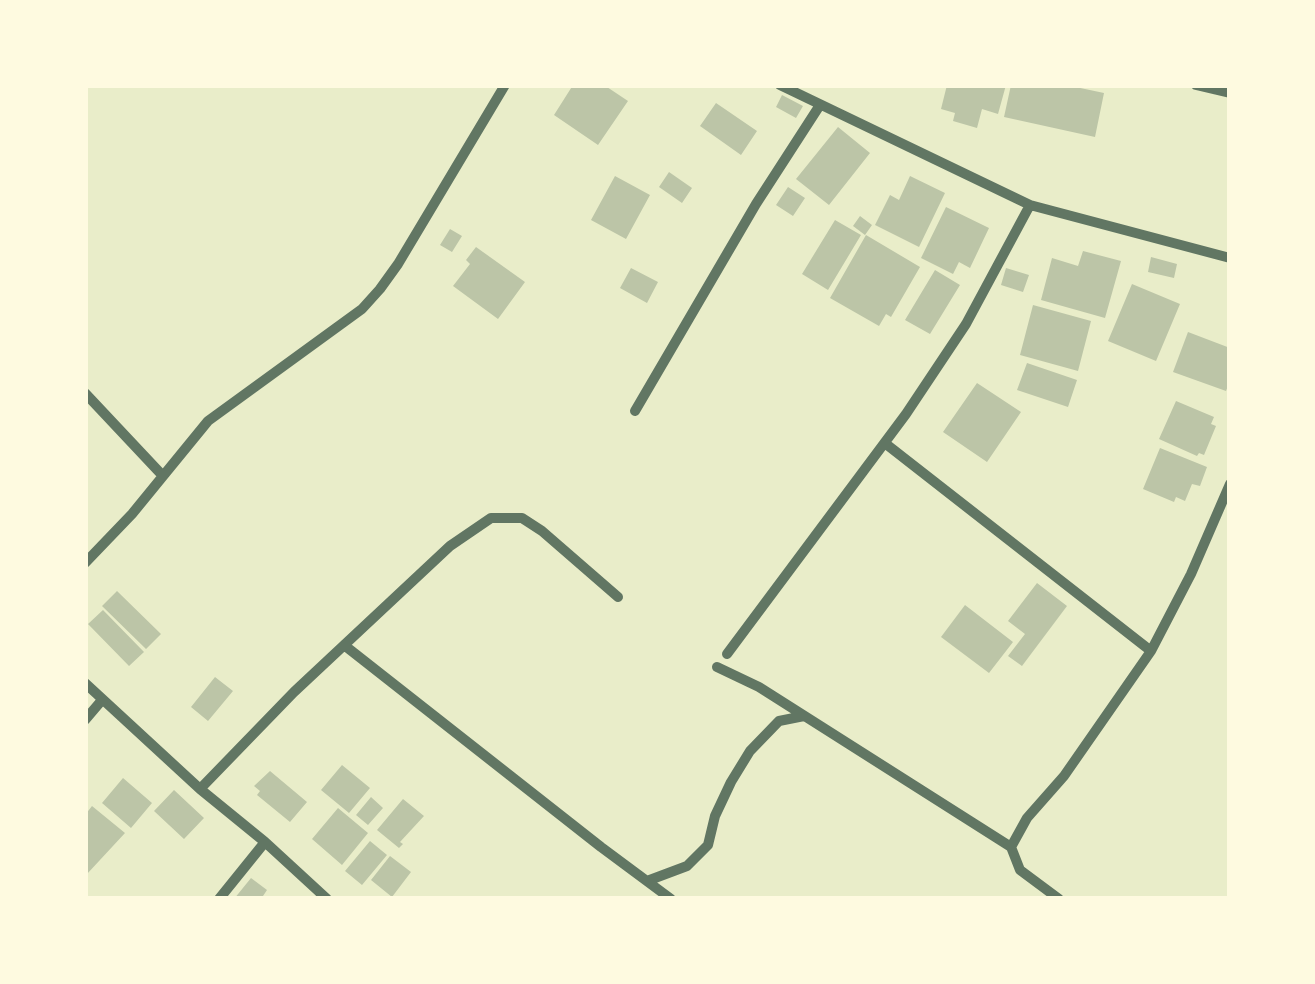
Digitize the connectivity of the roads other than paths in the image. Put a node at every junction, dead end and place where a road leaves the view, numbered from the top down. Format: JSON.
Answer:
{"nodes":[{"id":1,"x":505,"y":85,"type":"edge"},
{"id":2,"x":780,"y":85,"type":"edge"},
{"id":3,"x":1196,"y":85,"type":"edge"},
{"id":4,"x":1230,"y":93,"type":"edge"},
{"id":5,"x":820,"y":104,"type":"junction"},
{"id":6,"x":1030,"y":205,"type":"junction"},
{"id":7,"x":1230,"y":258,"type":"edge"},
{"id":8,"x":85,"y":393,"type":"edge"},
{"id":9,"x":636,"y":411,"type":"dead end"},
{"id":10,"x":886,"y":444,"type":"junction"},
{"id":11,"x":163,"y":476,"type":"junction"},
{"id":12,"x":1230,"y":484,"type":"edge"},
{"id":13,"x":85,"y":563,"type":"edge"},
{"id":14,"x":618,"y":597,"type":"dead end"},
{"id":15,"x":344,"y":645,"type":"junction"},
{"id":16,"x":1151,"y":651,"type":"junction"},
{"id":17,"x":726,"y":654,"type":"dead end"},
{"id":18,"x":717,"y":667,"type":"dead end"},
{"id":19,"x":85,"y":683,"type":"edge"},
{"id":20,"x":102,"y":700,"type":"junction"},
{"id":21,"x":805,"y":716,"type":"junction"},
{"id":22,"x":85,"y":720,"type":"edge"},
{"id":23,"x":200,"y":789,"type":"junction"},
{"id":24,"x":265,"y":842,"type":"junction"},
{"id":25,"x":1011,"y":846,"type":"junction"},
{"id":26,"x":647,"y":881,"type":"junction"},
{"id":27,"x":218,"y":899,"type":"edge"},
{"id":28,"x":327,"y":899,"type":"edge"},
{"id":29,"x":672,"y":899,"type":"edge"},
{"id":30,"x":1060,"y":899,"type":"edge"}],
"edges":[{"from":1,"to":11,"type":"street"},
{"from":2,"to":5,"type":"street"},
{"from":3,"to":4,"type":"street"},
{"from":5,"to":6,"type":"street"},
{"from":5,"to":9,"type":"street"},
{"from":6,"to":7,"type":"street"},
{"from":6,"to":10,"type":"street"},
{"from":8,"to":11,"type":"street"},
{"from":10,"to":16,"type":"street"},
{"from":10,"to":17,"type":"street"},
{"from":11,"to":13,"type":"street"},
{"from":12,"to":16,"type":"street"},
{"from":14,"to":15,"type":"street"},
{"from":15,"to":23,"type":"street"},
{"from":15,"to":26,"type":"street"},
{"from":16,"to":25,"type":"street"},
{"from":18,"to":21,"type":"street"},
{"from":19,"to":20,"type":"street"},
{"from":20,"to":22,"type":"street"},
{"from":20,"to":23,"type":"street"},
{"from":21,"to":25,"type":"street"},
{"from":21,"to":26,"type":"street"},
{"from":23,"to":24,"type":"street"},
{"from":24,"to":27,"type":"street"},
{"from":24,"to":28,"type":"street"},
{"from":25,"to":30,"type":"street"},
{"from":26,"to":29,"type":"street"}]}
